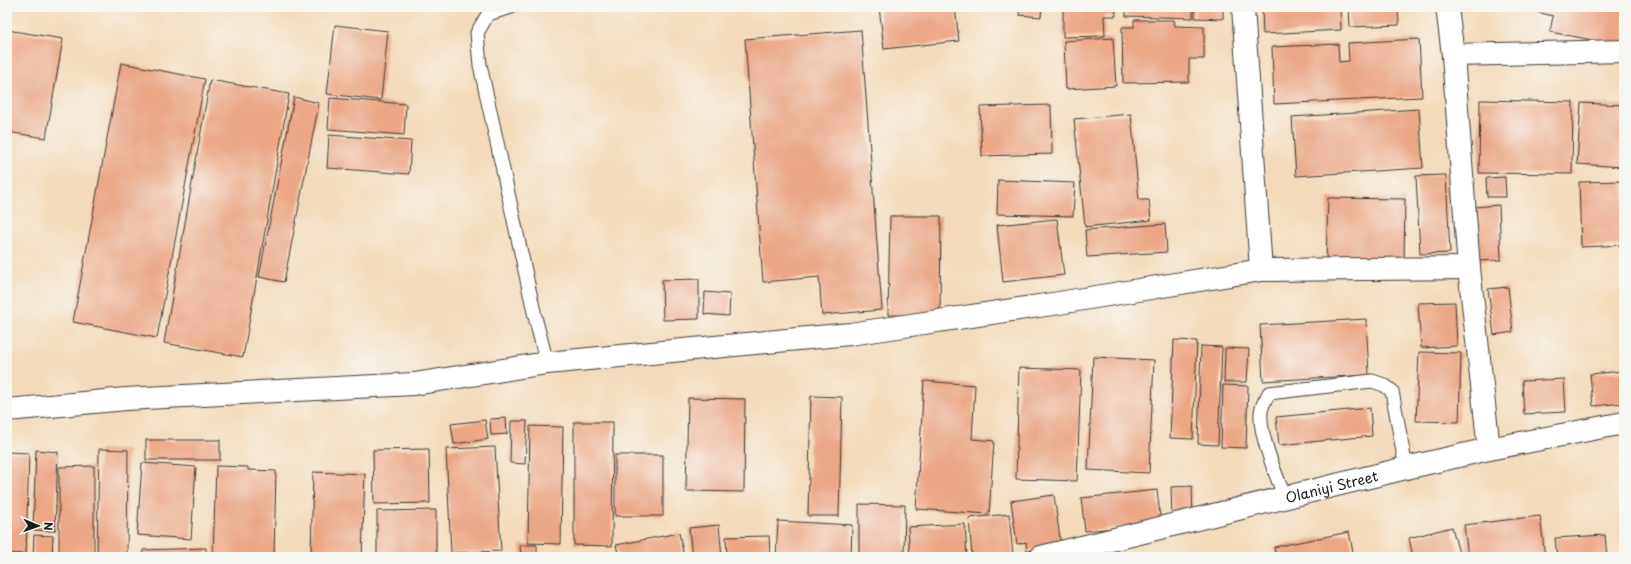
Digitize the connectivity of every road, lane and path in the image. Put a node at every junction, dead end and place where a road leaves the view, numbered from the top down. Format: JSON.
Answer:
{"nodes":[{"id":1,"x":511,"y":7,"type":"edge"},
{"id":2,"x":1243,"y":7,"type":"edge"},
{"id":3,"x":1447,"y":7,"type":"edge"},
{"id":4,"x":1624,"y":51,"type":"edge"},
{"id":5,"x":1453,"y":55,"type":"junction"},
{"id":6,"x":1469,"y":268,"type":"junction"},
{"id":7,"x":1260,"y":270,"type":"junction"},
{"id":8,"x":547,"y":363,"type":"junction"},
{"id":9,"x":7,"y":410,"type":"edge"},
{"id":10,"x":1624,"y":423,"type":"edge"},
{"id":11,"x":1489,"y":449,"type":"junction"},
{"id":12,"x":1406,"y":468,"type":"junction"},
{"id":13,"x":1285,"y":498,"type":"junction"},
{"id":14,"x":1041,"y":557,"type":"edge"}],
"edges":[{"from":1,"to":8,"type":"lane"},
{"from":2,"to":7,"type":"street"},
{"from":3,"to":5,"type":"street"},
{"from":4,"to":5,"type":"street"},
{"from":5,"to":6,"type":"street"},
{"from":6,"to":7,"type":"street"},
{"from":6,"to":11,"type":"street"},
{"from":7,"to":8,"type":"street"},
{"from":8,"to":9,"type":"street"},
{"from":10,"to":11,"type":"street","name":"Olaniyi Street"},
{"from":11,"to":12,"type":"street","name":"Olaniyi Street"},
{"from":12,"to":13,"type":"street","name":"Olaniyi Street"},
{"from":12,"to":13,"type":"lane"},
{"from":13,"to":14,"type":"street","name":"Olaniyi Street"}]}
